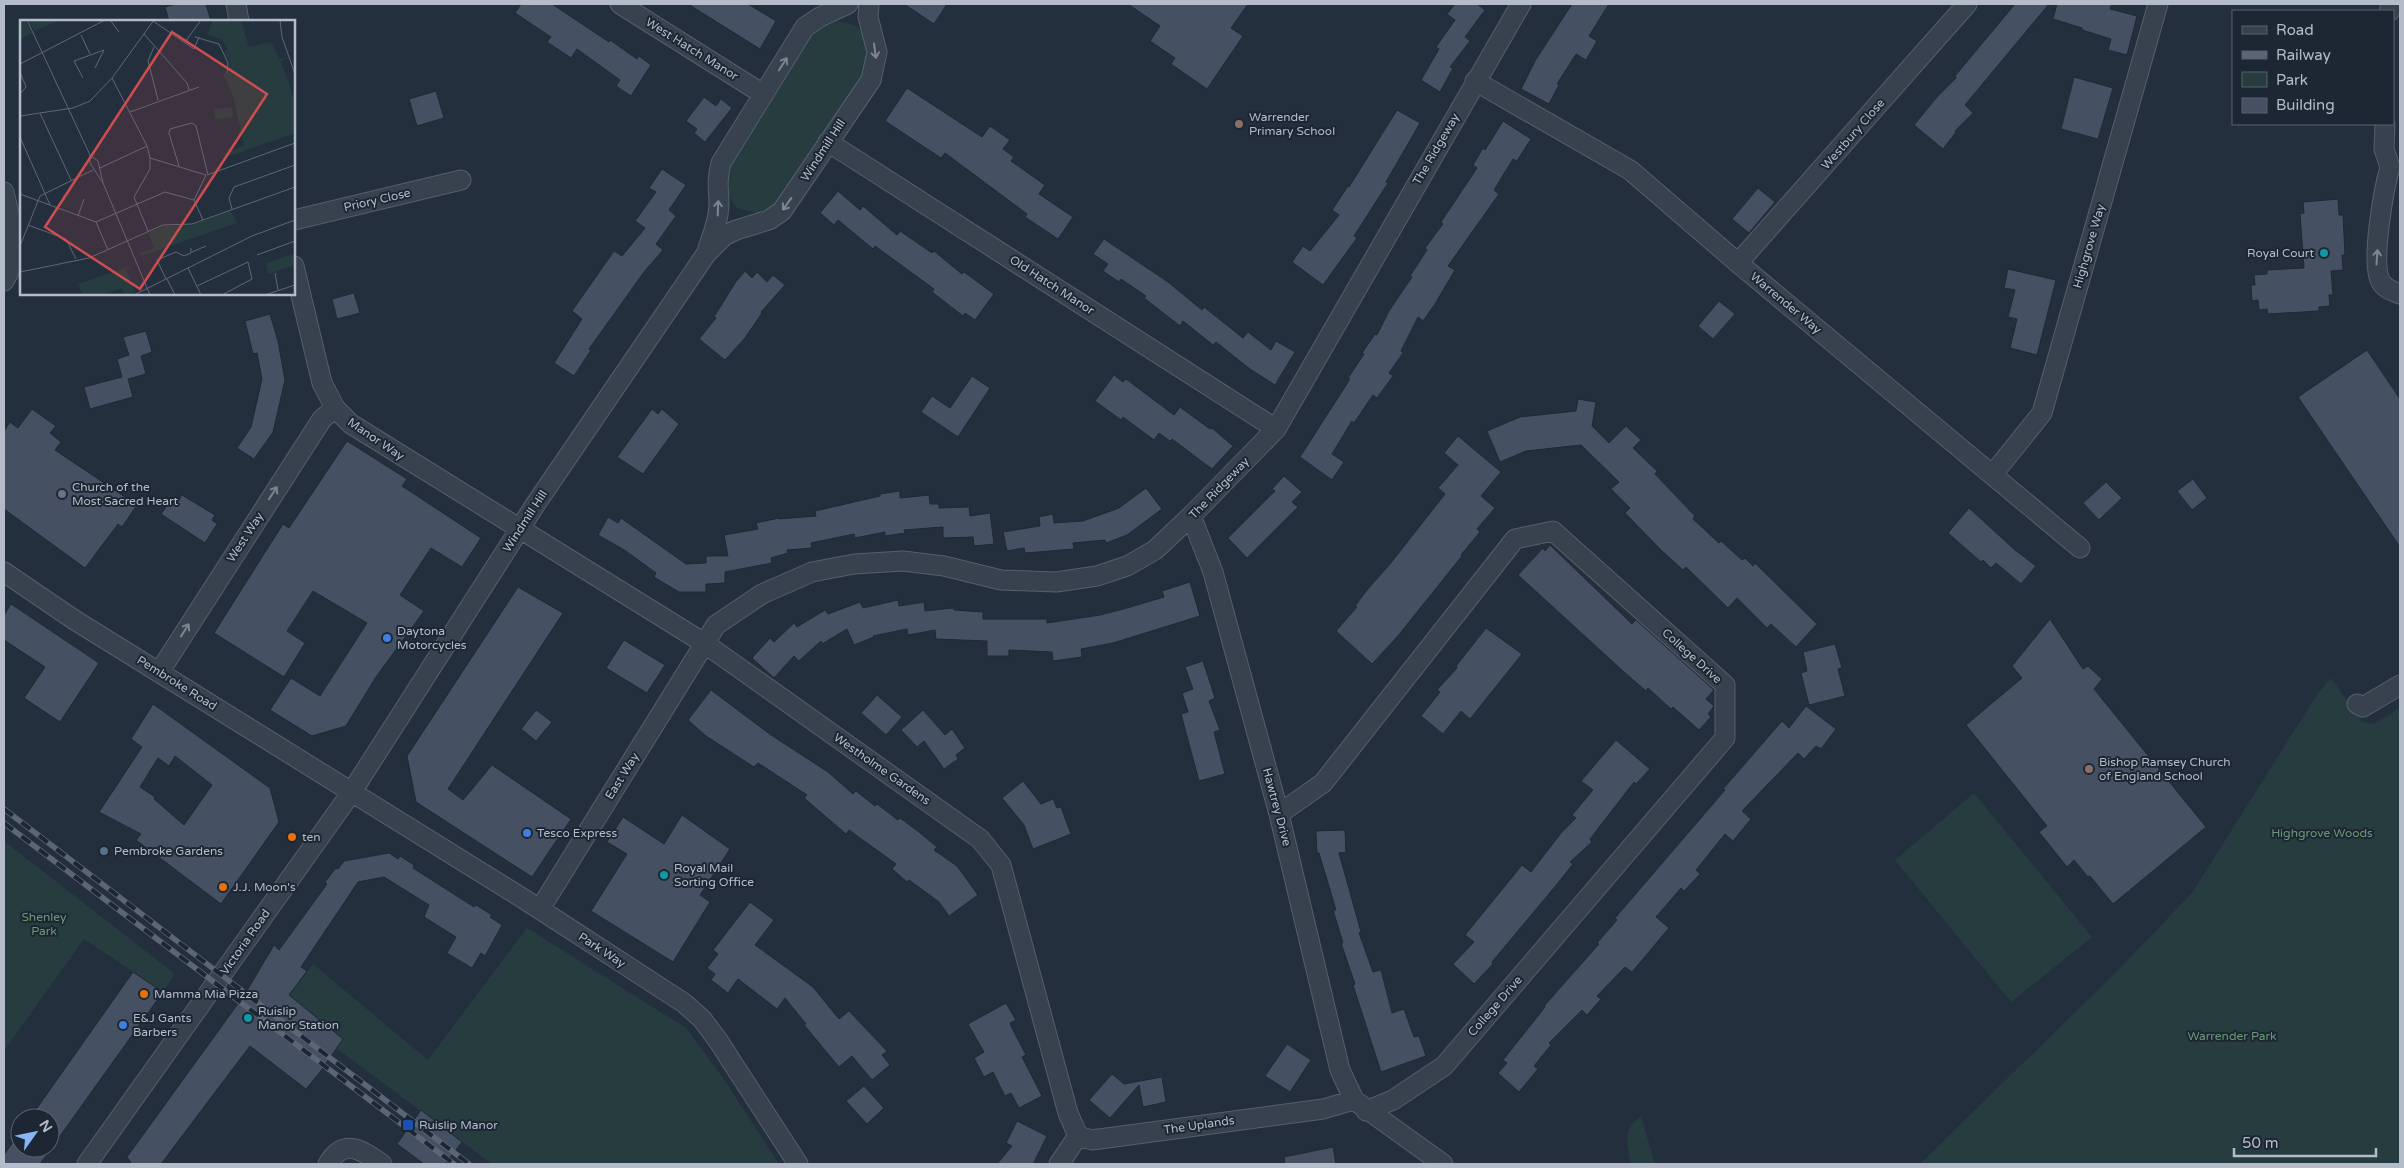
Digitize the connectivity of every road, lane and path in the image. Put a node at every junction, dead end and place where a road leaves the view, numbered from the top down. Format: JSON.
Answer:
{"nodes":[{"id":1,"x":236,"y":4,"type":"edge"},
{"id":2,"x":620,"y":4,"type":"edge"},
{"id":3,"x":848,"y":4,"type":"edge"},
{"id":4,"x":869,"y":4,"type":"edge"},
{"id":5,"x":1521,"y":4,"type":"edge"},
{"id":6,"x":1968,"y":4,"type":"edge"},
{"id":7,"x":2157,"y":4,"type":"edge"},
{"id":8,"x":239,"y":20,"type":"edge"},
{"id":9,"x":1475,"y":81,"type":"junction"},
{"id":10,"x":763,"y":94,"type":"junction"},
{"id":11,"x":2385,"y":125,"type":"edge"},
{"id":12,"x":828,"y":142,"type":"junction"},
{"id":13,"x":2395,"y":170,"type":"edge"},
{"id":14,"x":461,"y":180,"type":"dead end"},
{"id":15,"x":4,"y":192,"type":"edge"},
{"id":16,"x":295,"y":220,"type":"edge"},
{"id":17,"x":706,"y":254,"type":"junction"},
{"id":18,"x":1738,"y":263,"type":"junction"},
{"id":19,"x":295,"y":270,"type":"edge"},
{"id":20,"x":4,"y":281,"type":"edge"},
{"id":21,"x":2400,"y":294,"type":"edge"},
{"id":22,"x":335,"y":408,"type":"junction"},
{"id":23,"x":1276,"y":429,"type":"junction"},
{"id":24,"x":1993,"y":474,"type":"junction"},
{"id":25,"x":1191,"y":516,"type":"junction"},
{"id":26,"x":519,"y":529,"type":"junction"},
{"id":27,"x":2080,"y":548,"type":"dead end"},
{"id":28,"x":4,"y":572,"type":"edge"},
{"id":29,"x":704,"y":643,"type":"junction"},
{"id":30,"x":160,"y":671,"type":"junction"},
{"id":31,"x":2400,"y":685,"type":"edge"},
{"id":32,"x":2357,"y":704,"type":"dead end"},
{"id":33,"x":351,"y":793,"type":"junction"},
{"id":34,"x":1279,"y":814,"type":"junction"},
{"id":35,"x":540,"y":909,"type":"junction"},
{"id":36,"x":1360,"y":1105,"type":"junction"},
{"id":37,"x":1078,"y":1136,"type":"junction"},
{"id":38,"x":88,"y":1164,"type":"edge"},
{"id":39,"x":328,"y":1164,"type":"edge"},
{"id":40,"x":382,"y":1164,"type":"edge"},
{"id":41,"x":798,"y":1164,"type":"edge"},
{"id":42,"x":1059,"y":1164,"type":"edge"},
{"id":43,"x":1443,"y":1164,"type":"edge"}],
"edges":[{"from":1,"to":8,"type":"street"},
{"from":2,"to":10,"type":"street","name":"West Hatch Manor"},
{"from":10,"to":3,"type":"street","name":"Windmill Hill","one_way":true},
{"from":4,"to":12,"type":"street","name":"Windmill Hill","one_way":true},
{"from":5,"to":9,"type":"street","name":"The Ridgeway"},
{"from":6,"to":18,"type":"street","name":"Westbury Close"},
{"from":7,"to":24,"type":"street","name":"Highgrove Way"},
{"from":9,"to":18,"type":"street","name":"Warrender Way"},
{"from":9,"to":23,"type":"street","name":"The Ridgeway"},
{"from":17,"to":10,"type":"street","name":"Windmill Hill","one_way":true},
{"from":11,"to":13,"type":"street"},
{"from":12,"to":17,"type":"street","name":"Windmill Hill","one_way":true},
{"from":12,"to":23,"type":"street","name":"Old Hatch Manor"},
{"from":21,"to":13,"type":"street","one_way":true},
{"from":14,"to":16,"type":"street","name":"Priory Close"},
{"from":15,"to":20,"type":"street"},
{"from":17,"to":26,"type":"street","name":"Windmill Hill"},
{"from":18,"to":24,"type":"street","name":"Warrender Way"},
{"from":19,"to":22,"type":"street","name":"Manor Way"},
{"from":22,"to":26,"type":"street","name":"Manor Way"},
{"from":30,"to":22,"type":"street","name":"West Way","one_way":true},
{"from":23,"to":25,"type":"street","name":"The Ridgeway"},
{"from":24,"to":27,"type":"street","name":"Warrender Way"},
{"from":25,"to":29,"type":"street","name":"The Ridgeway"},
{"from":25,"to":34,"type":"street","name":"Hawtrey Drive"},
{"from":26,"to":29,"type":"street","name":"Westholme Gardens"},
{"from":26,"to":33,"type":"street","name":"Windmill Hill"},
{"from":28,"to":30,"type":"street","name":"Pembroke Road"},
{"from":29,"to":35,"type":"street","name":"East Way"},
{"from":29,"to":37,"type":"street","name":"Westholme Gardens"},
{"from":30,"to":33,"type":"street","name":"Pembroke Road"},
{"from":31,"to":32,"type":"street"},
{"from":33,"to":35,"type":"street","name":"Park Way"},
{"from":33,"to":38,"type":"street","name":"Victoria Road"},
{"from":34,"to":36,"type":"street","name":"Hawtrey Drive"},
{"from":34,"to":36,"type":"street","name":"College Drive"},
{"from":35,"to":41,"type":"street","name":"Park Way"},
{"from":36,"to":37,"type":"street","name":"The Uplands"},
{"from":36,"to":43,"type":"street"},
{"from":37,"to":42,"type":"street"},
{"from":39,"to":40,"type":"street"}]}
